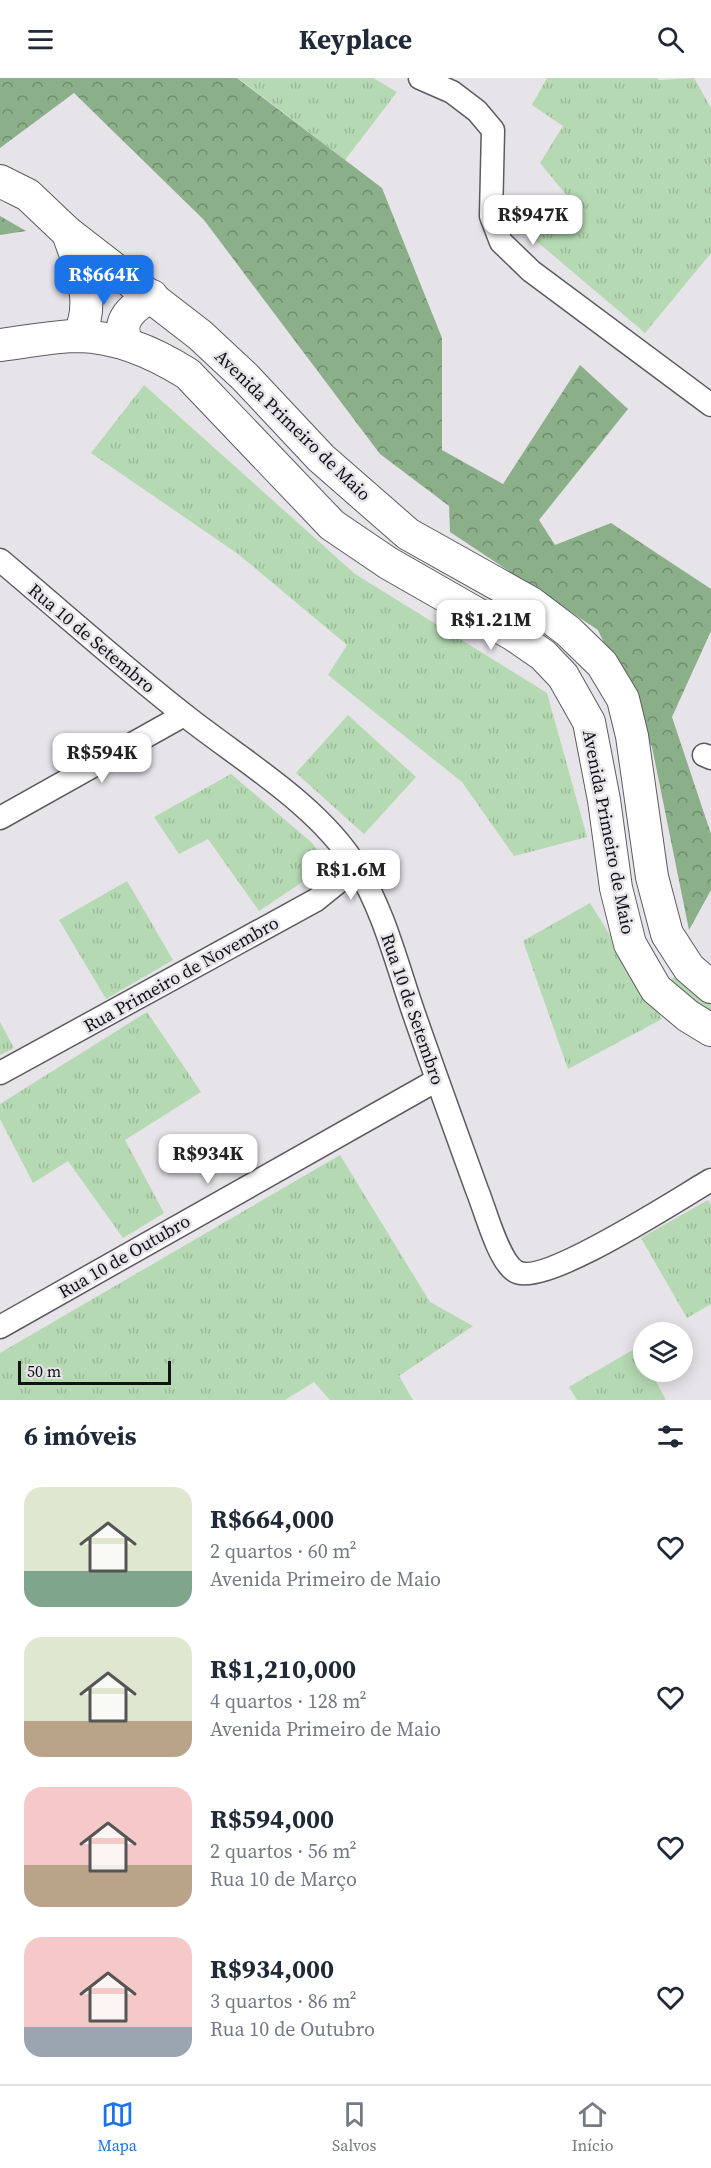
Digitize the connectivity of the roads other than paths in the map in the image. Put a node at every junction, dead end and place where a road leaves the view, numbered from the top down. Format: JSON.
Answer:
{"nodes":[{"id":1,"x":420,"y":78,"type":"edge"},
{"id":2,"x":0,"y":181,"type":"edge"},
{"id":3,"x":68,"y":233,"type":"junction"},
{"id":4,"x":152,"y":296,"type":"junction"},
{"id":5,"x":79,"y":336,"type":"junction"},
{"id":6,"x":127,"y":343,"type":"junction"},
{"id":7,"x":0,"y":345,"type":"edge"},
{"id":8,"x":711,"y":405,"type":"edge"},
{"id":9,"x":0,"y":560,"type":"edge"},
{"id":10,"x":184,"y":715,"type":"junction"},
{"id":11,"x":0,"y":818,"type":"edge"},
{"id":12,"x":357,"y":867,"type":"junction"},
{"id":13,"x":711,"y":987,"type":"edge"},
{"id":14,"x":711,"y":1030,"type":"edge"},
{"id":15,"x":0,"y":1073,"type":"edge"},
{"id":16,"x":437,"y":1080,"type":"junction"},
{"id":17,"x":711,"y":1180,"type":"edge"},
{"id":18,"x":0,"y":1327,"type":"edge"}],
"edges":[{"from":1,"to":8,"type":"street"},
{"from":2,"to":3,"type":"main road","name":"Avenida Primeiro de Maio"},
{"from":3,"to":4,"type":"main road","name":"Avenida Primeiro de Maio"},
{"from":3,"to":5,"type":"main road"},
{"from":4,"to":6,"type":"main road"},
{"from":4,"to":13,"type":"main road","name":"Avenida Primeiro de Maio"},
{"from":5,"to":6,"type":"main road","name":"Avenida Primeiro de Maio"},
{"from":5,"to":7,"type":"main road","name":"Avenida Primeiro de Maio"},
{"from":6,"to":14,"type":"main road","name":"Avenida Primeiro de Maio"},
{"from":9,"to":10,"type":"street","name":"Rua 10 de Setembro"},
{"from":10,"to":11,"type":"street"},
{"from":10,"to":12,"type":"street","name":"Rua 10 de Setembro"},
{"from":12,"to":15,"type":"street","name":"Rua Primeiro de Novembro"},
{"from":12,"to":16,"type":"street","name":"Rua 10 de Setembro"},
{"from":16,"to":17,"type":"street","name":"Rua 10 de Setembro"},
{"from":16,"to":18,"type":"street","name":"Rua 10 de Outubro"}]}
